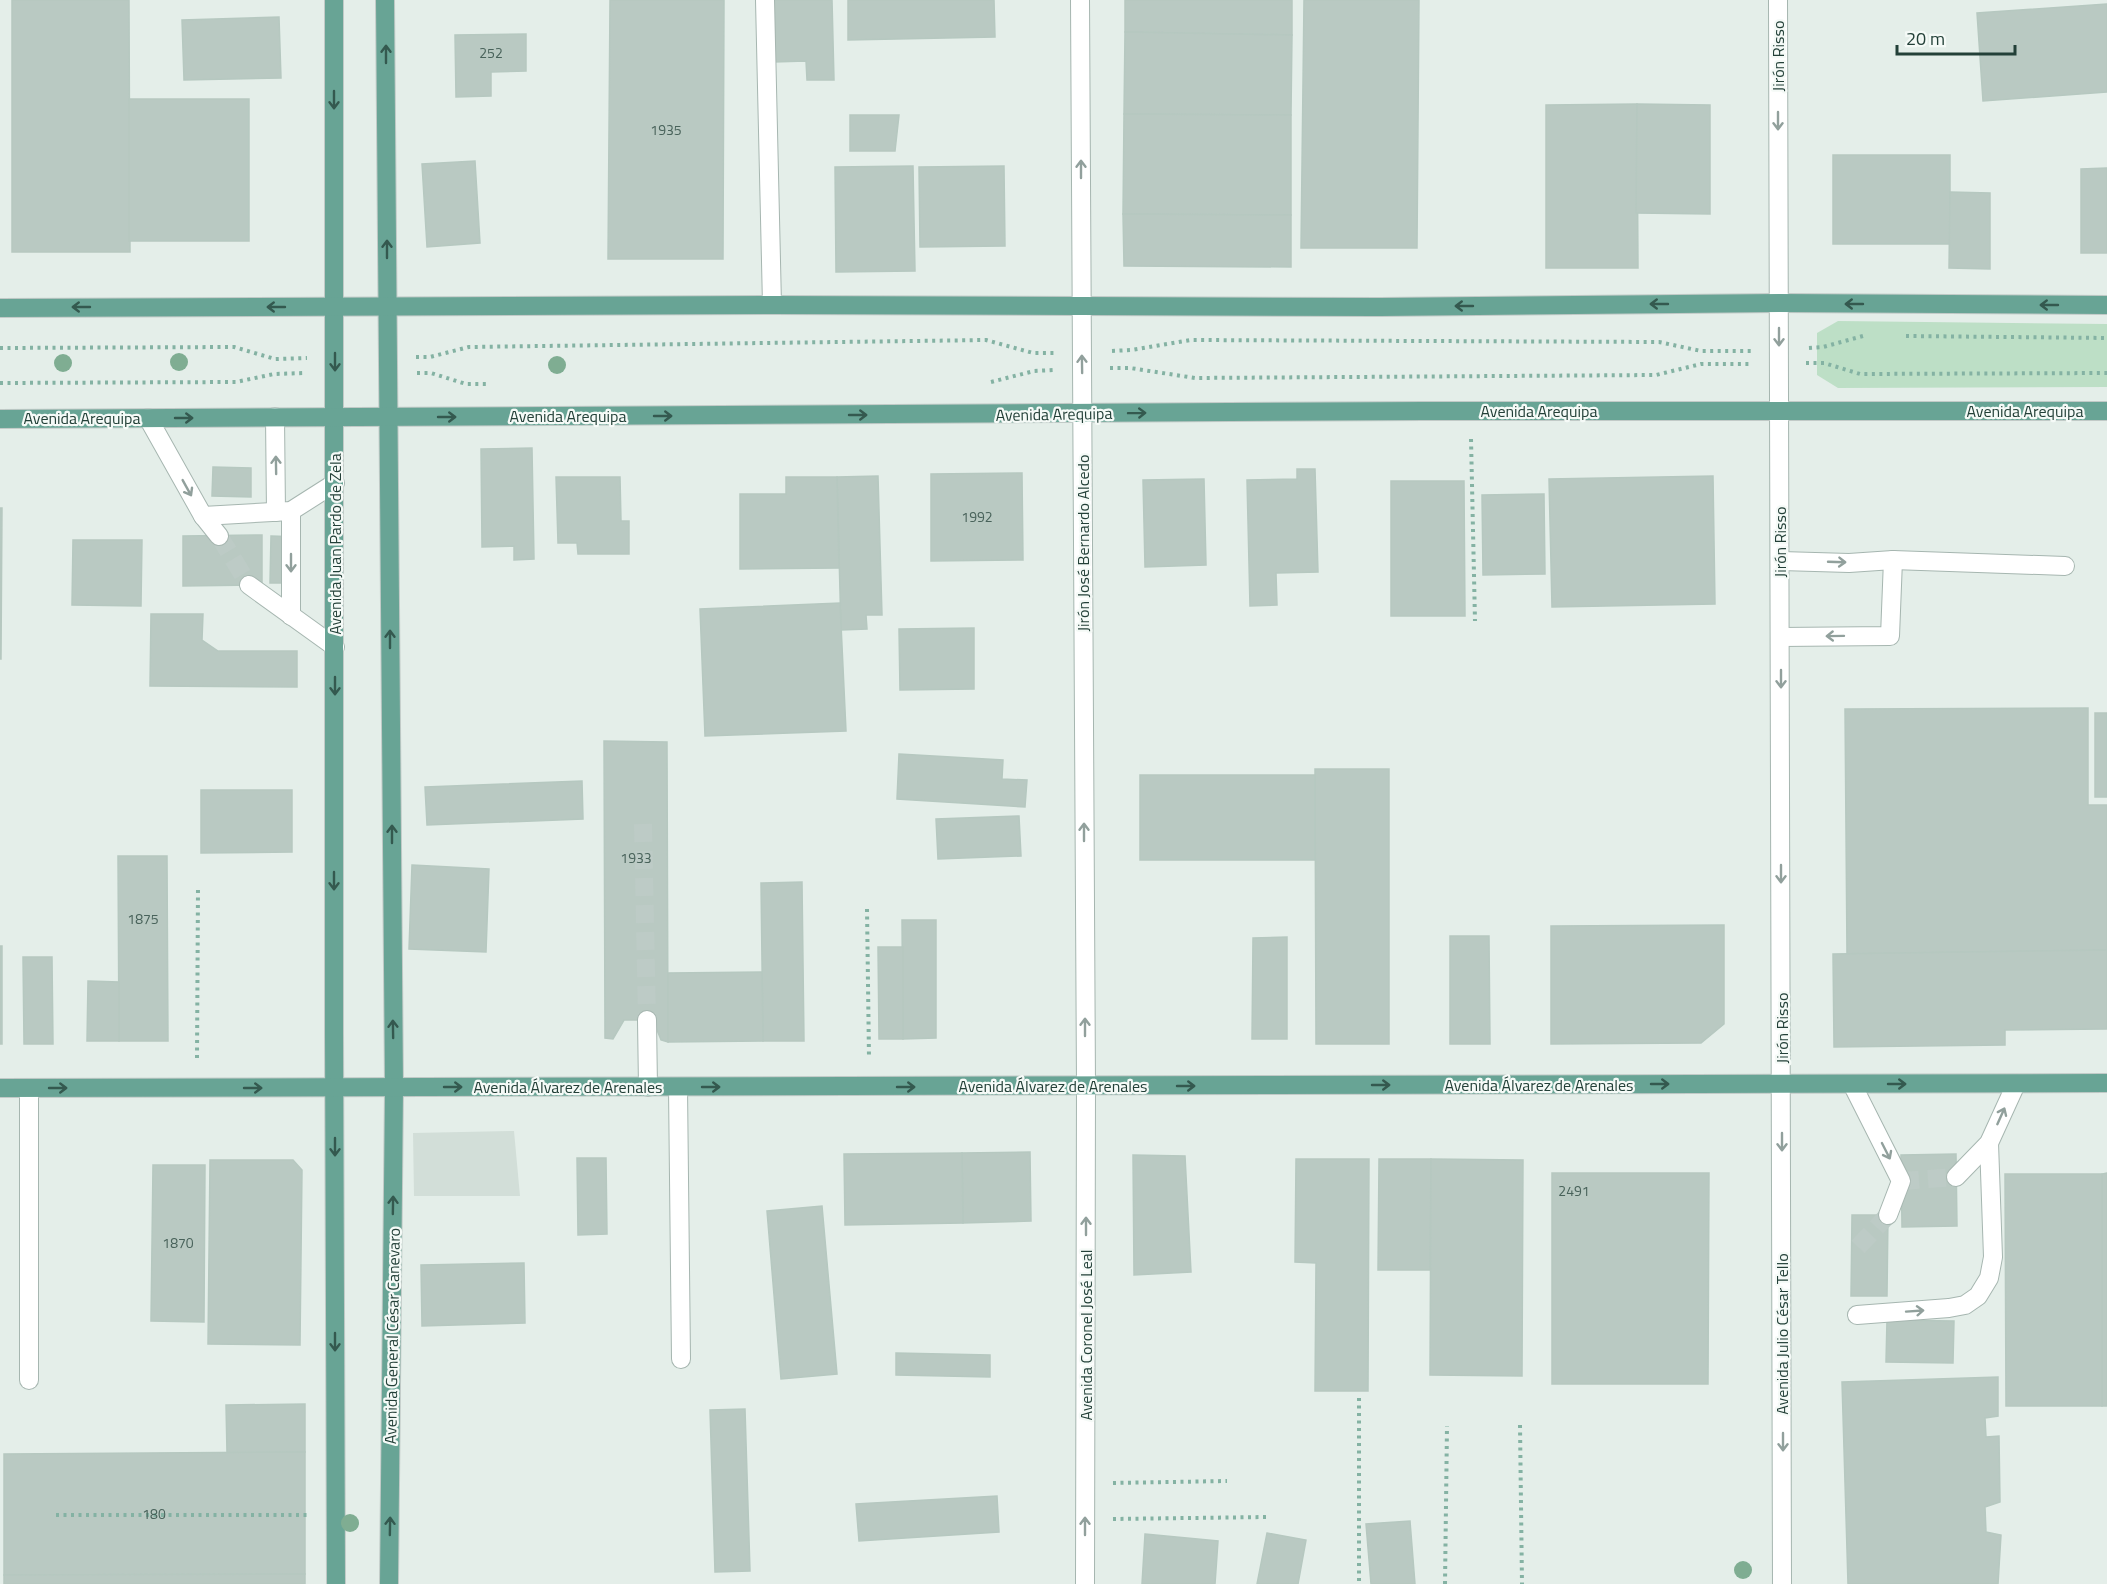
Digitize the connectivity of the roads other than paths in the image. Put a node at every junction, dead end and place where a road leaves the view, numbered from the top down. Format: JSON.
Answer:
{"nodes":[{"id":1,"x":334,"y":0,"type":"edge"},
{"id":2,"x":385,"y":0,"type":"edge"},
{"id":3,"x":765,"y":0,"type":"edge"},
{"id":4,"x":1080,"y":0,"type":"edge"},
{"id":5,"x":1778,"y":0,"type":"edge"},
{"id":6,"x":1779,"y":303,"type":"junction"},
{"id":7,"x":772,"y":305,"type":"junction"},
{"id":8,"x":1082,"y":305,"type":"junction"},
{"id":9,"x":2107,"y":305,"type":"edge"},
{"id":10,"x":335,"y":307,"type":"junction"},
{"id":11,"x":387,"y":307,"type":"junction"},
{"id":12,"x":0,"y":308,"type":"edge"},
{"id":13,"x":1779,"y":411,"type":"junction"},
{"id":14,"x":2107,"y":411,"type":"edge"},
{"id":15,"x":1082,"y":415,"type":"junction"},
{"id":16,"x":275,"y":417,"type":"junction"},
{"id":17,"x":334,"y":417,"type":"junction"},
{"id":18,"x":388,"y":417,"type":"junction"},
{"id":19,"x":0,"y":418,"type":"edge"},
{"id":20,"x":148,"y":418,"type":"junction"},
{"id":21,"x":336,"y":483,"type":"junction"},
{"id":22,"x":284,"y":511,"type":"junction"},
{"id":23,"x":203,"y":516,"type":"junction"},
{"id":24,"x":219,"y":536,"type":"tunnel mouth"},
{"id":25,"x":1893,"y":560,"type":"junction"},
{"id":26,"x":1781,"y":561,"type":"junction"},
{"id":27,"x":2065,"y":566,"type":"dead end"},
{"id":28,"x":249,"y":585,"type":"tunnel mouth"},
{"id":29,"x":291,"y":616,"type":"junction"},
{"id":30,"x":1780,"y":637,"type":"junction"},
{"id":31,"x":335,"y":647,"type":"junction"},
{"id":32,"x":647,"y":1020,"type":"tunnel mouth"},
{"id":33,"x":2107,"y":1083,"type":"edge"},
{"id":34,"x":1782,"y":1084,"type":"junction"},
{"id":35,"x":1852,"y":1084,"type":"junction"},
{"id":36,"x":2016,"y":1084,"type":"junction"},
{"id":37,"x":1086,"y":1086,"type":"junction"},
{"id":38,"x":648,"y":1087,"type":"junction"},
{"id":39,"x":678,"y":1087,"type":"junction"},
{"id":40,"x":0,"y":1088,"type":"edge"},
{"id":41,"x":29,"y":1088,"type":"junction"},
{"id":42,"x":334,"y":1088,"type":"junction"},
{"id":43,"x":394,"y":1088,"type":"junction"},
{"id":44,"x":1989,"y":1143,"type":"junction"},
{"id":45,"x":1956,"y":1177,"type":"tunnel mouth"},
{"id":46,"x":1888,"y":1215,"type":"tunnel mouth"},
{"id":47,"x":1857,"y":1315,"type":"dead end"},
{"id":48,"x":681,"y":1359,"type":"dead end"},
{"id":49,"x":29,"y":1380,"type":"dead end"},
{"id":50,"x":336,"y":1584,"type":"edge"},
{"id":51,"x":389,"y":1584,"type":"edge"},
{"id":52,"x":1086,"y":1584,"type":"edge"},
{"id":53,"x":1782,"y":1584,"type":"edge"}],
"edges":[{"from":1,"to":10,"type":"main road","name":"Avenida Juan Pardo de Zela","one_way":true},
{"from":11,"to":2,"type":"main road","one_way":true},
{"from":3,"to":7,"type":"street"},
{"from":8,"to":4,"type":"street","name":"Jirón José Bernardo Alcedo","one_way":true},
{"from":5,"to":6,"type":"street","name":"Jirón Risso","one_way":true},
{"from":6,"to":8,"type":"main road","one_way":true},
{"from":9,"to":6,"type":"main road","one_way":true},
{"from":6,"to":13,"type":"street","name":"Jirón Risso","one_way":true},
{"from":7,"to":8,"type":"main road"},
{"from":7,"to":11,"type":"main road"},
{"from":15,"to":8,"type":"street","name":"Jirón José Bernardo Alcedo","one_way":true},
{"from":10,"to":11,"type":"main road"},
{"from":10,"to":12,"type":"main road","one_way":true},
{"from":10,"to":17,"type":"main road","name":"Avenida Juan Pardo de Zela","one_way":true},
{"from":11,"to":18,"type":"main road"},
{"from":13,"to":14,"type":"main road","name":"Avenida Arequipa"},
{"from":15,"to":13,"type":"main road","name":"Avenida Arequipa","one_way":true},
{"from":13,"to":26,"type":"street","name":"Jirón Risso"},
{"from":18,"to":15,"type":"main road","name":"Avenida Arequipa","one_way":true},
{"from":37,"to":15,"type":"street","name":"Jirón José Bernardo Alcedo","one_way":true},
{"from":16,"to":17,"type":"main road","name":"Avenida Arequipa"},
{"from":20,"to":16,"type":"main road","name":"Avenida Arequipa","one_way":true},
{"from":22,"to":16,"type":"street","one_way":true},
{"from":17,"to":18,"type":"main road","name":"Avenida Arequipa"},
{"from":17,"to":21,"type":"main road","name":"Avenida Juan Pardo de Zela"},
{"from":43,"to":18,"type":"main road","one_way":true},
{"from":19,"to":20,"type":"main road","name":"Avenida Arequipa"},
{"from":20,"to":23,"type":"street","one_way":true},
{"from":21,"to":22,"type":"street"},
{"from":21,"to":31,"type":"main road","name":"Avenida Juan Pardo de Zela"},
{"from":22,"to":23,"type":"street"},
{"from":22,"to":29,"type":"street","one_way":true},
{"from":23,"to":24,"type":"street"},
{"from":26,"to":25,"type":"street","one_way":true},
{"from":25,"to":27,"type":"street"},
{"from":25,"to":30,"type":"street","one_way":true},
{"from":26,"to":30,"type":"street","name":"Jirón Risso"},
{"from":28,"to":29,"type":"street"},
{"from":29,"to":31,"type":"street"},
{"from":30,"to":34,"type":"street","name":"Jirón Risso","one_way":true},
{"from":31,"to":42,"type":"main road","name":"Avenida Juan Pardo de Zela","one_way":true},
{"from":32,"to":38,"type":"street"},
{"from":33,"to":36,"type":"main road","name":"Avenida Álvarez de Arenales"},
{"from":34,"to":35,"type":"main road","name":"Avenida Álvarez de Arenales"},
{"from":37,"to":34,"type":"main road","name":"Avenida Álvarez de Arenales","one_way":true},
{"from":34,"to":53,"type":"street","name":"Avenida Julio César Tello","one_way":true},
{"from":35,"to":36,"type":"main road","name":"Avenida Álvarez de Arenales","one_way":true},
{"from":35,"to":46,"type":"street","one_way":true},
{"from":44,"to":36,"type":"street","one_way":true},
{"from":39,"to":37,"type":"main road","name":"Avenida Álvarez de Arenales","one_way":true},
{"from":52,"to":37,"type":"street","name":"Avenida Coronel José Leal","one_way":true},
{"from":38,"to":39,"type":"main road","name":"Avenida Álvarez de Arenales"},
{"from":43,"to":38,"type":"main road","name":"Avenida Álvarez de Arenales","one_way":true},
{"from":39,"to":48,"type":"street"},
{"from":40,"to":41,"type":"main road","name":"Avenida Álvarez de Arenales"},
{"from":41,"to":42,"type":"main road","name":"Avenida Álvarez de Arenales","one_way":true},
{"from":41,"to":49,"type":"street"},
{"from":42,"to":43,"type":"main road","name":"Avenida Álvarez de Arenales"},
{"from":42,"to":50,"type":"main road","one_way":true},
{"from":51,"to":43,"type":"main road","name":"Avenida General César Canevaro","one_way":true},
{"from":44,"to":45,"type":"street"},
{"from":47,"to":44,"type":"street","one_way":true}]}
